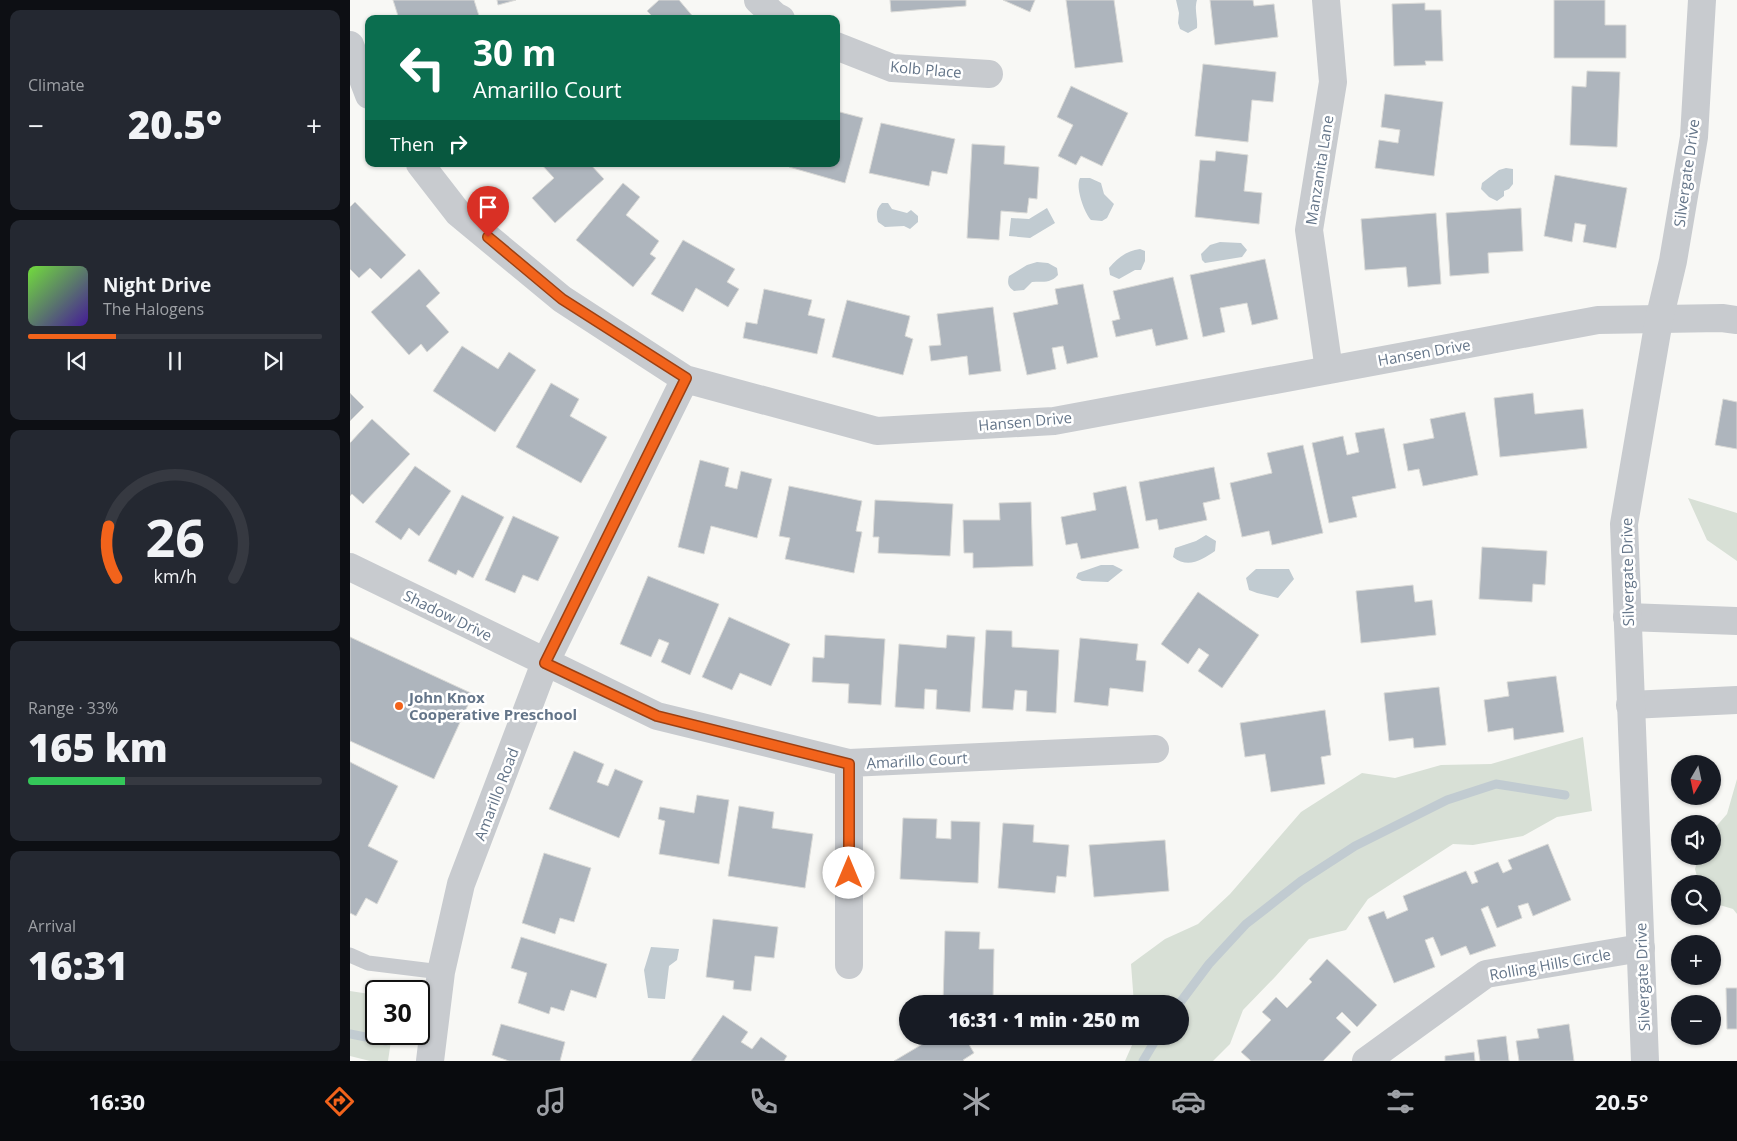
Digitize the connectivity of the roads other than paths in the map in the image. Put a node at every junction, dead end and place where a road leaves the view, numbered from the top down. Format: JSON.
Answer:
{"nodes":[{"id":1,"x":758,"y":0,"type":"edge"},
{"id":2,"x":1326,"y":0,"type":"edge"},
{"id":3,"x":1702,"y":0,"type":"edge"},
{"id":4,"x":774,"y":15,"type":"edge"},
{"id":5,"x":350,"y":45,"type":"edge"},
{"id":6,"x":840,"y":48,"type":"edge"},
{"id":7,"x":989,"y":74,"type":"dead end"},
{"id":8,"x":365,"y":84,"type":"edge"},
{"id":9,"x":422,"y":167,"type":"edge"},
{"id":10,"x":1659,"y":320,"type":"junction"},
{"id":11,"x":1737,"y":320,"type":"edge"},
{"id":12,"x":1328,"y":370,"type":"junction"},
{"id":13,"x":686,"y":378,"type":"junction"},
{"id":14,"x":350,"y":567,"type":"edge"},
{"id":15,"x":1627,"y":617,"type":"junction"},
{"id":16,"x":1737,"y":621,"type":"edge"},
{"id":17,"x":545,"y":663,"type":"junction"},
{"id":18,"x":1737,"y":700,"type":"edge"},
{"id":19,"x":1630,"y":705,"type":"junction"},
{"id":20,"x":1155,"y":749,"type":"dead end"},
{"id":21,"x":849,"y":764,"type":"junction"},
{"id":22,"x":1641,"y":948,"type":"junction"},
{"id":23,"x":350,"y":955,"type":"edge"},
{"id":24,"x":849,"y":965,"type":"dead end"},
{"id":25,"x":440,"y":972,"type":"junction"},
{"id":26,"x":430,"y":1061,"type":"edge"},
{"id":27,"x":1366,"y":1061,"type":"edge"},
{"id":28,"x":1645,"y":1061,"type":"edge"}],
"edges":[{"from":1,"to":4,"type":"street"},
{"from":2,"to":12,"type":"street","name":"Manzanita Lane"},
{"from":3,"to":10,"type":"street","name":"Silvergate Drive"},
{"from":5,"to":8,"type":"street"},
{"from":6,"to":7,"type":"street","name":"Kolb Place"},
{"from":9,"to":13,"type":"street","name":"Hansen Drive"},
{"from":10,"to":11,"type":"street","name":"Hansen Drive"},
{"from":10,"to":12,"type":"street","name":"Hansen Drive"},
{"from":10,"to":15,"type":"street","name":"Silvergate Drive"},
{"from":12,"to":13,"type":"street","name":"Hansen Drive"},
{"from":13,"to":17,"type":"street","name":"Amarillo Road"},
{"from":14,"to":17,"type":"street","name":"Shadow Drive"},
{"from":15,"to":16,"type":"street"},
{"from":15,"to":19,"type":"street","name":"Silvergate Drive"},
{"from":17,"to":21,"type":"street","name":"Amarillo Court"},
{"from":17,"to":25,"type":"street","name":"Amarillo Road"},
{"from":18,"to":19,"type":"street"},
{"from":19,"to":22,"type":"street","name":"Silvergate Drive"},
{"from":20,"to":21,"type":"street","name":"Amarillo Court"},
{"from":21,"to":24,"type":"street"},
{"from":22,"to":27,"type":"street","name":"Rolling Hills Circle"},
{"from":22,"to":28,"type":"street","name":"Silvergate Drive"},
{"from":23,"to":25,"type":"lane"},
{"from":25,"to":26,"type":"street","name":"Amarillo Road"}]}
